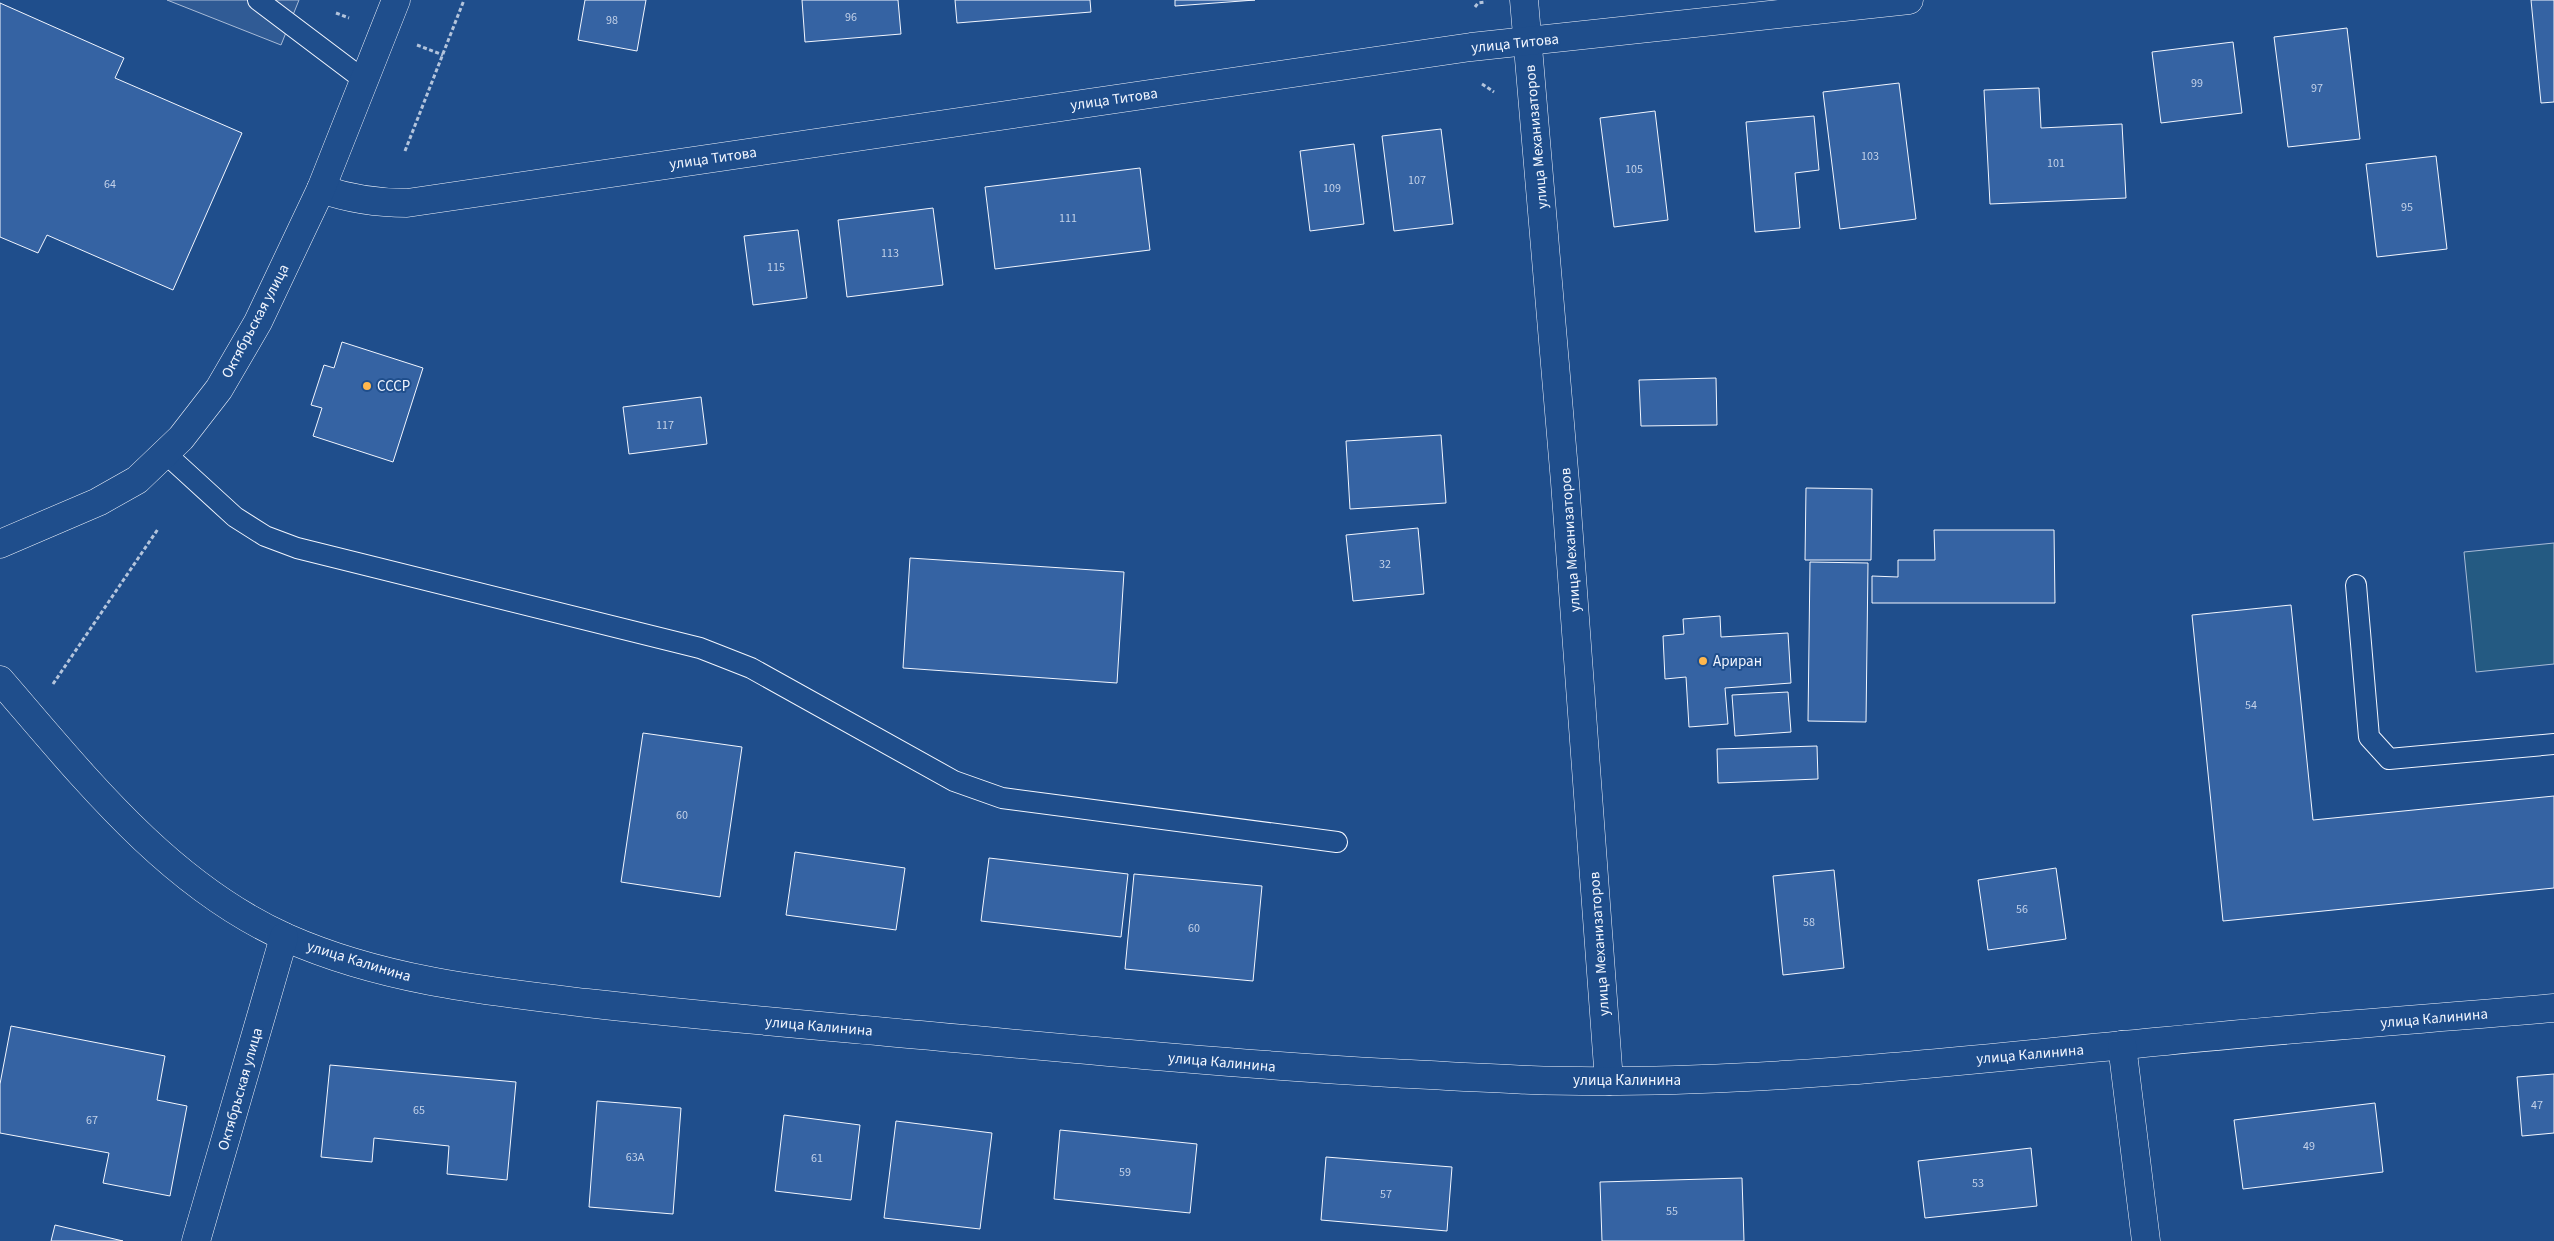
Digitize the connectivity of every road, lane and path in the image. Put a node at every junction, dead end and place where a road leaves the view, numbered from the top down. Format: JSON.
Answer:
{"nodes":[{"id":1,"x":258,"y":0,"type":"edge"},
{"id":2,"x":396,"y":0,"type":"edge"},
{"id":3,"x":464,"y":0,"type":"edge"},
{"id":4,"x":1524,"y":0,"type":"edge"},
{"id":5,"x":1909,"y":0,"type":"edge"},
{"id":6,"x":1528,"y":41,"type":"junction"},
{"id":7,"x":364,"y":80,"type":"junction"},
{"id":8,"x":405,"y":151,"type":"dead end"},
{"id":9,"x":321,"y":189,"type":"junction"},
{"id":10,"x":165,"y":453,"type":"junction"},
{"id":11,"x":158,"y":529,"type":"dead end"},
{"id":12,"x":0,"y":544,"type":"edge"},
{"id":13,"x":2356,"y":585,"type":"dead end"},
{"id":14,"x":0,"y":680,"type":"edge"},
{"id":15,"x":26,"y":710,"type":"junction"},
{"id":16,"x":2554,"y":744,"type":"edge"},
{"id":17,"x":1337,"y":842,"type":"dead end"},
{"id":18,"x":284,"y":937,"type":"junction"},
{"id":19,"x":2554,"y":1008,"type":"edge"},
{"id":20,"x":2122,"y":1045,"type":"junction"},
{"id":21,"x":1609,"y":1081,"type":"junction"},
{"id":22,"x":196,"y":1241,"type":"edge"},
{"id":23,"x":2146,"y":1241,"type":"edge"}],
"edges":[{"from":1,"to":7,"type":"lane"},
{"from":2,"to":7,"type":"street","name":"Октябрьская улица"},
{"from":3,"to":8,"type":"path"},
{"from":4,"to":6,"type":"street","name":"улица Механизаторов"},
{"from":5,"to":6,"type":"street","name":"улица Титова"},
{"from":6,"to":9,"type":"street","name":"улица Титова"},
{"from":6,"to":21,"type":"street","name":"улица Механизаторов"},
{"from":7,"to":9,"type":"street","name":"Октябрьская улица"},
{"from":9,"to":10,"type":"street","name":"Октябрьская улица"},
{"from":10,"to":12,"type":"street","name":"Октябрьская улица"},
{"from":10,"to":17,"type":"lane"},
{"from":11,"to":15,"type":"path"},
{"from":13,"to":16,"type":"lane"},
{"from":14,"to":15,"type":"street","name":"улица Калинина"},
{"from":15,"to":18,"type":"street","name":"улица Калинина"},
{"from":18,"to":21,"type":"street","name":"улица Калинина"},
{"from":18,"to":22,"type":"street","name":"Октябрьская улица"},
{"from":19,"to":20,"type":"street","name":"улица Калинина"},
{"from":20,"to":21,"type":"street","name":"улица Калинина"},
{"from":20,"to":23,"type":"street"}]}
